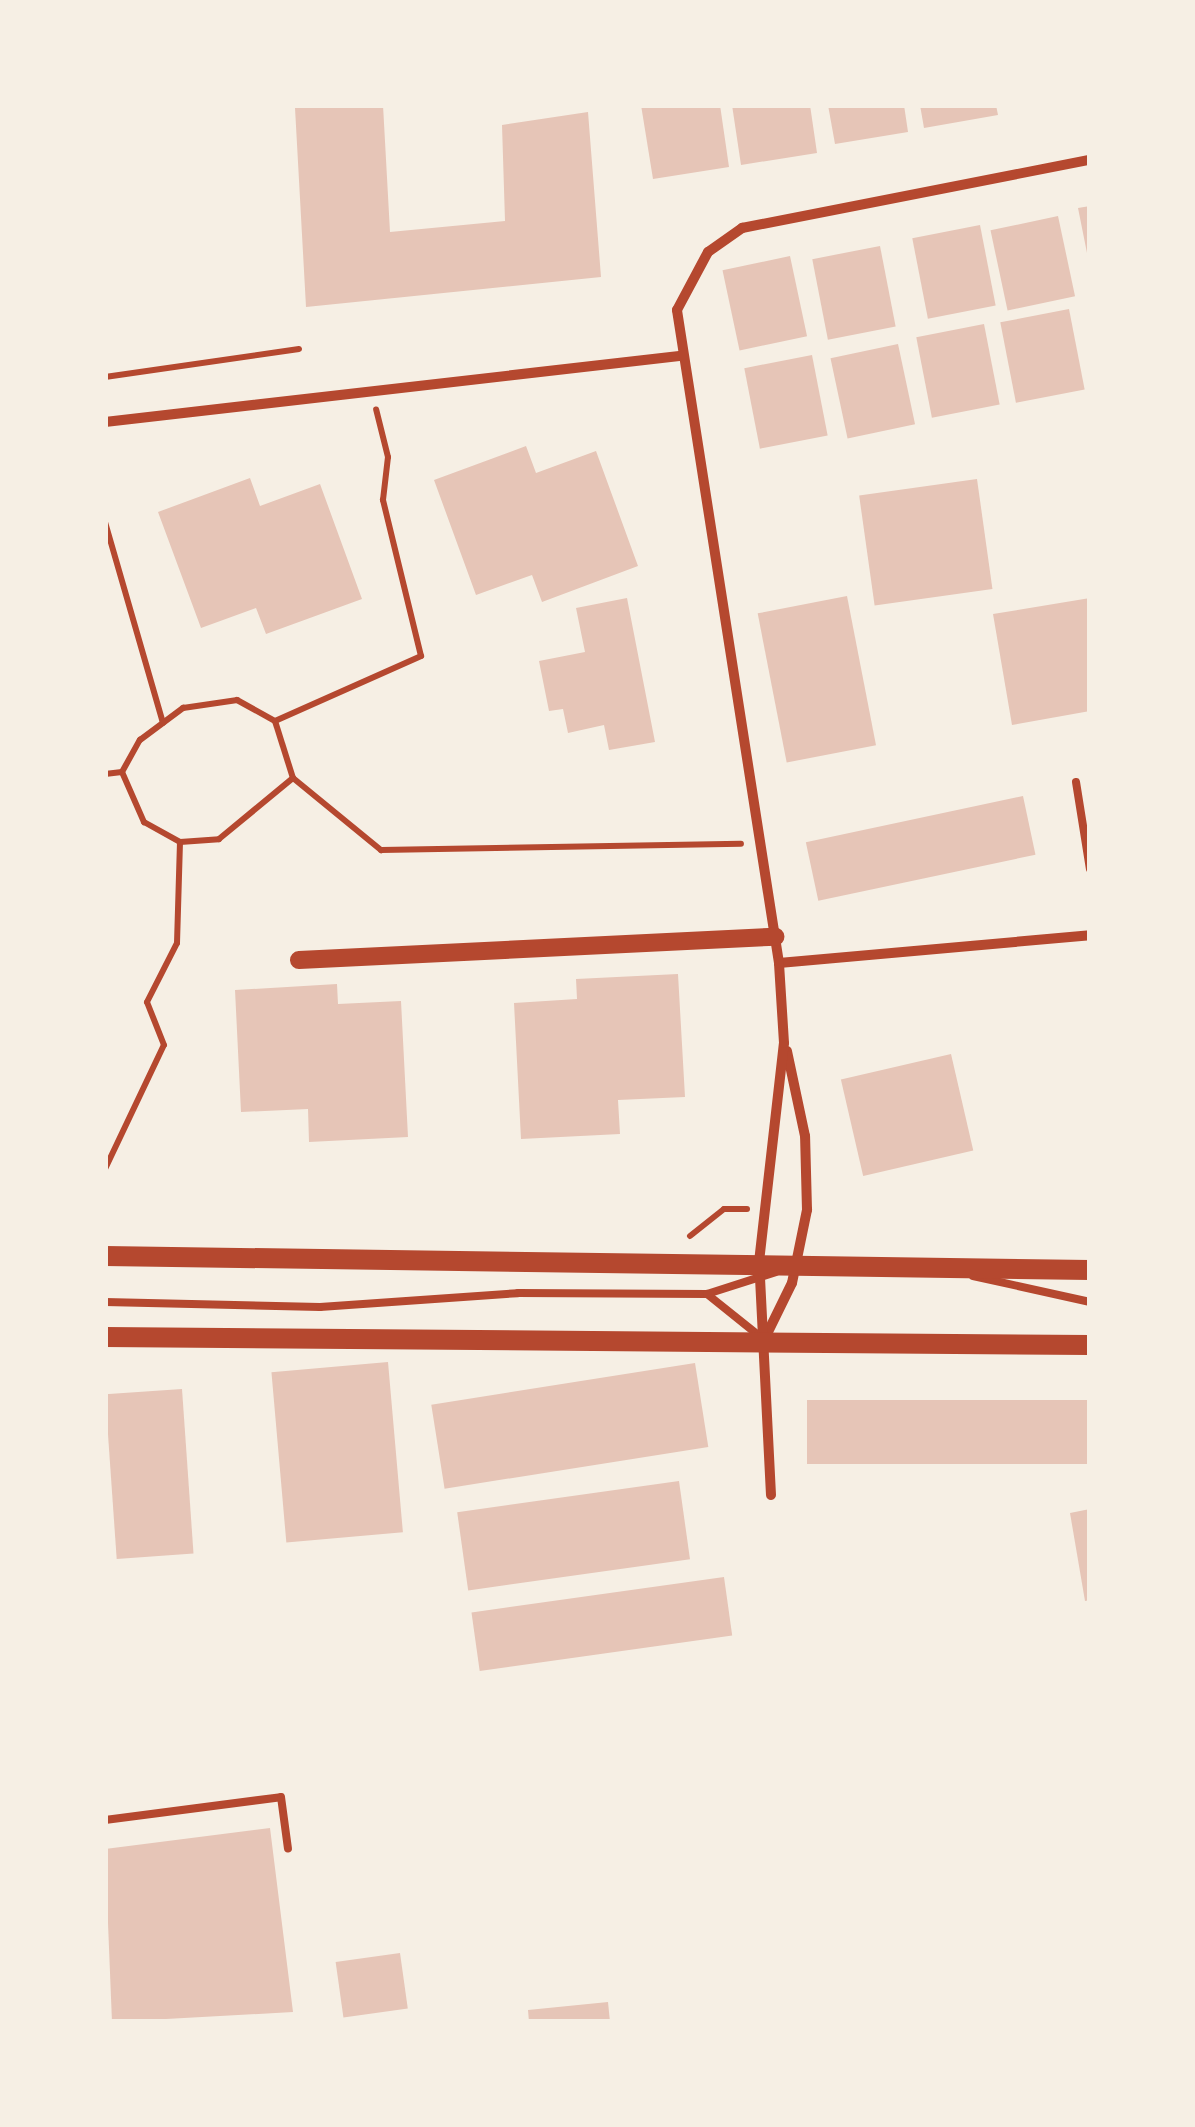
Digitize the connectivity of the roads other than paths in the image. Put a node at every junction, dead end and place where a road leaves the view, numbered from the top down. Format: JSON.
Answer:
{"nodes":[{"id":1,"x":1090,"y":160,"type":"edge"},
{"id":2,"x":679,"y":356,"type":"junction"},
{"id":3,"x":105,"y":422,"type":"edge"},
{"id":4,"x":1076,"y":782,"type":"dead end"},
{"id":5,"x":1090,"y":869,"type":"edge"},
{"id":6,"x":1090,"y":935,"type":"edge"},
{"id":7,"x":775,"y":938,"type":"junction"},
{"id":8,"x":299,"y":960,"type":"dead end"},
{"id":9,"x":778,"y":964,"type":"junction"},
{"id":10,"x":784,"y":1043,"type":"junction"},
{"id":11,"x":105,"y":1256,"type":"edge"},
{"id":12,"x":798,"y":1263,"type":"junction"},
{"id":13,"x":942,"y":1268,"type":"junction"},
{"id":14,"x":759,"y":1270,"type":"junction"},
{"id":15,"x":1090,"y":1270,"type":"edge"},
{"id":16,"x":707,"y":1294,"type":"junction"},
{"id":17,"x":105,"y":1302,"type":"edge"},
{"id":18,"x":1090,"y":1302,"type":"edge"},
{"id":19,"x":1090,"y":1337,"type":"edge"},
{"id":20,"x":111,"y":1338,"type":"edge"},
{"id":21,"x":764,"y":1339,"type":"junction"},
{"id":22,"x":1048,"y":1344,"type":"junction"},
{"id":23,"x":1090,"y":1345,"type":"edge"},
{"id":24,"x":771,"y":1495,"type":"dead end"},
{"id":25,"x":105,"y":1820,"type":"edge"},
{"id":26,"x":288,"y":1849,"type":"dead end"}],
"edges":[{"from":1,"to":2,"type":"street"},
{"from":2,"to":3,"type":"street"},
{"from":2,"to":7,"type":"street"},
{"from":4,"to":5,"type":"lane"},
{"from":6,"to":9,"type":"street"},
{"from":7,"to":8,"type":"street"},
{"from":7,"to":9,"type":"street"},
{"from":9,"to":10,"type":"street"},
{"from":10,"to":12,"type":"street"},
{"from":10,"to":14,"type":"street"},
{"from":11,"to":14,"type":"main road"},
{"from":12,"to":13,"type":"main road"},
{"from":12,"to":14,"type":"main road"},
{"from":12,"to":21,"type":"street"},
{"from":13,"to":15,"type":"main road"},
{"from":13,"to":18,"type":"lane"},
{"from":14,"to":16,"type":"lane"},
{"from":14,"to":21,"type":"street"},
{"from":16,"to":17,"type":"lane"},
{"from":16,"to":21,"type":"lane"},
{"from":19,"to":22,"type":"lane"},
{"from":20,"to":21,"type":"main road"},
{"from":21,"to":22,"type":"main road"},
{"from":21,"to":24,"type":"street"},
{"from":22,"to":23,"type":"main road"},
{"from":25,"to":26,"type":"lane"}]}
